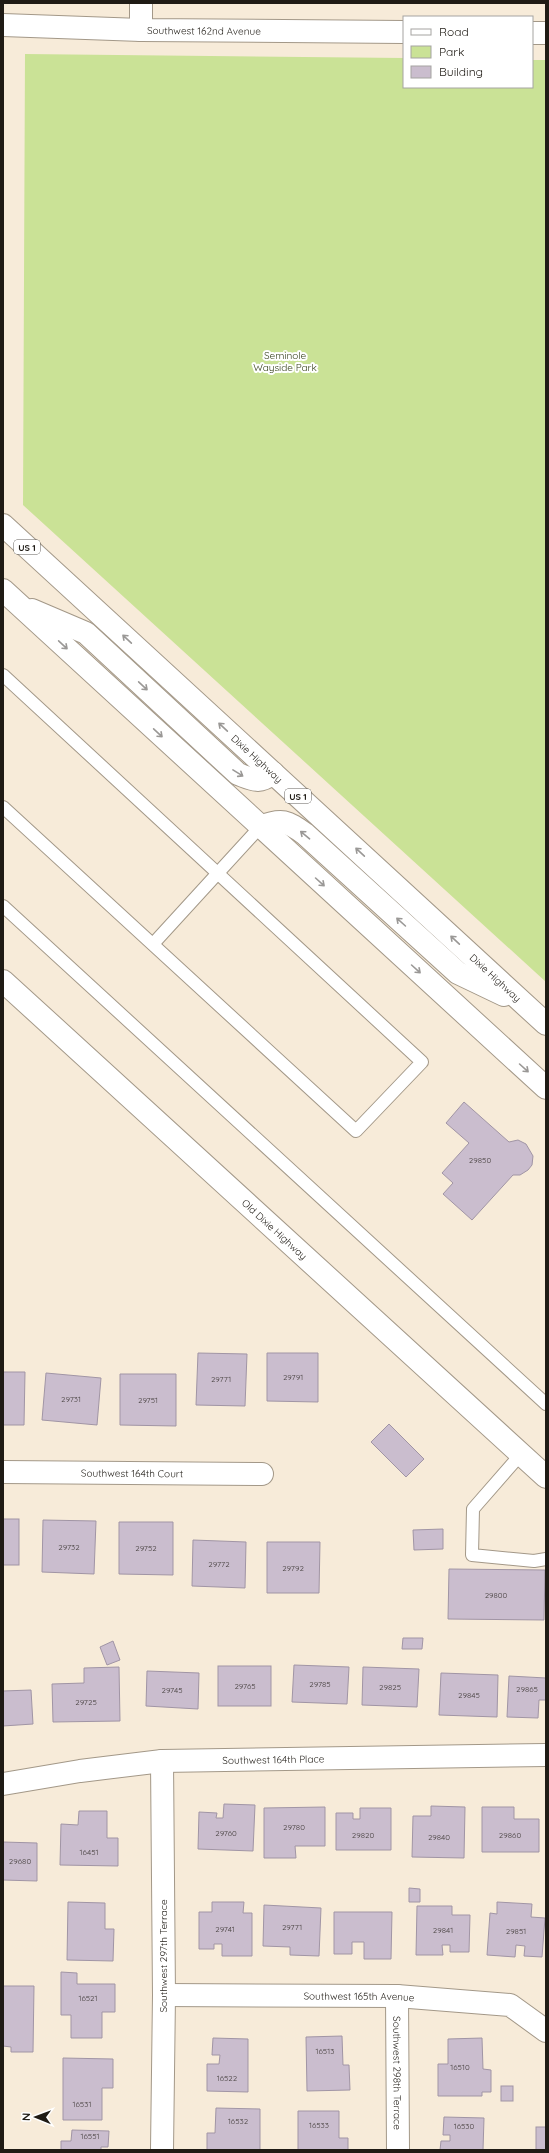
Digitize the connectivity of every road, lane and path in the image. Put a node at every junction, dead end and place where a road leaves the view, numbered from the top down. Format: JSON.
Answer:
{"nodes":[{"id":1,"x":141,"y":3,"type":"edge"},
{"id":2,"x":3,"y":25,"type":"edge"},
{"id":3,"x":141,"y":30,"type":"junction"},
{"id":4,"x":403,"y":32,"type":"edge"},
{"id":5,"x":533,"y":32,"type":"edge"},
{"id":6,"x":546,"y":33,"type":"edge"},
{"id":7,"x":3,"y":525,"type":"edge"},
{"id":8,"x":3,"y":546,"type":"edge"},
{"id":9,"x":50,"y":569,"type":"junction"},
{"id":10,"x":11,"y":597,"type":"edge"},
{"id":11,"x":3,"y":675,"type":"edge"},
{"id":12,"x":273,"y":773,"type":"junction"},
{"id":13,"x":3,"y":807,"type":"edge"},
{"id":14,"x":260,"y":827,"type":"junction"},
{"id":15,"x":218,"y":874,"type":"junction"},
{"id":16,"x":3,"y":906,"type":"edge"},
{"id":17,"x":153,"y":944,"type":"junction"},
{"id":18,"x":3,"y":981,"type":"edge"},
{"id":19,"x":525,"y":1005,"type":"junction"},
{"id":20,"x":546,"y":1024,"type":"edge"},
{"id":21,"x":546,"y":1088,"type":"edge"},
{"id":22,"x":546,"y":1404,"type":"edge"},
{"id":23,"x":521,"y":1454,"type":"junction"},
{"id":24,"x":3,"y":1472,"type":"edge"},
{"id":25,"x":262,"y":1474,"type":"dead end"},
{"id":26,"x":546,"y":1477,"type":"edge"},
{"id":27,"x":546,"y":1559,"type":"edge"},
{"id":28,"x":546,"y":1755,"type":"edge"},
{"id":29,"x":162,"y":1761,"type":"junction"},
{"id":30,"x":3,"y":1784,"type":"edge"},
{"id":31,"x":164,"y":1995,"type":"junction"},
{"id":32,"x":397,"y":1996,"type":"junction"},
{"id":33,"x":546,"y":2031,"type":"edge"},
{"id":34,"x":162,"y":2150,"type":"edge"},
{"id":35,"x":398,"y":2150,"type":"edge"}],
"edges":[{"from":1,"to":3,"type":"main road"},
{"from":2,"to":3,"type":"main road","name":"Southwest 162nd Avenue"},
{"from":3,"to":4,"type":"main road","name":"Southwest 162nd Avenue"},
{"from":5,"to":6,"type":"main road"},
{"from":7,"to":9,"type":"main road","name":"Dixie Highway","number":"US 1"},
{"from":8,"to":9,"type":"main road"},
{"from":12,"to":9,"type":"main road","name":"Dixie Highway","number":"US 1","one_way":true},
{"from":10,"to":12,"type":"main road","one_way":true},
{"from":10,"to":14,"type":"main road","one_way":true},
{"from":11,"to":15,"type":"lane"},
{"from":19,"to":12,"type":"main road","name":"Dixie Highway","number":"US 1","one_way":true},
{"from":13,"to":17,"type":"lane"},
{"from":14,"to":15,"type":"lane"},
{"from":19,"to":14,"type":"main road","one_way":true},
{"from":14,"to":21,"type":"main road","one_way":true},
{"from":15,"to":17,"type":"lane"},
{"from":15,"to":17,"type":"lane"},
{"from":16,"to":22,"type":"lane"},
{"from":18,"to":23,"type":"main road","name":"Old Dixie Highway"},
{"from":19,"to":20,"type":"main road","name":"Dixie Highway","number":"US 1"},
{"from":23,"to":26,"type":"main road","name":"Old Dixie Highway"},
{"from":23,"to":27,"type":"lane"},
{"from":24,"to":25,"type":"main road","name":"Southwest 164th Court"},
{"from":28,"to":29,"type":"main road","name":"Southwest 164th Place"},
{"from":29,"to":30,"type":"main road","name":"Southwest 164th Place"},
{"from":29,"to":31,"type":"main road","name":"Southwest 297th Terrace"},
{"from":31,"to":32,"type":"main road","name":"Southwest 165th Avenue"},
{"from":31,"to":34,"type":"main road","name":"Southwest 297th Terrace"},
{"from":32,"to":33,"type":"main road","name":"Southwest 165th Avenue"},
{"from":32,"to":35,"type":"main road","name":"Southwest 298th Terrace"}]}
